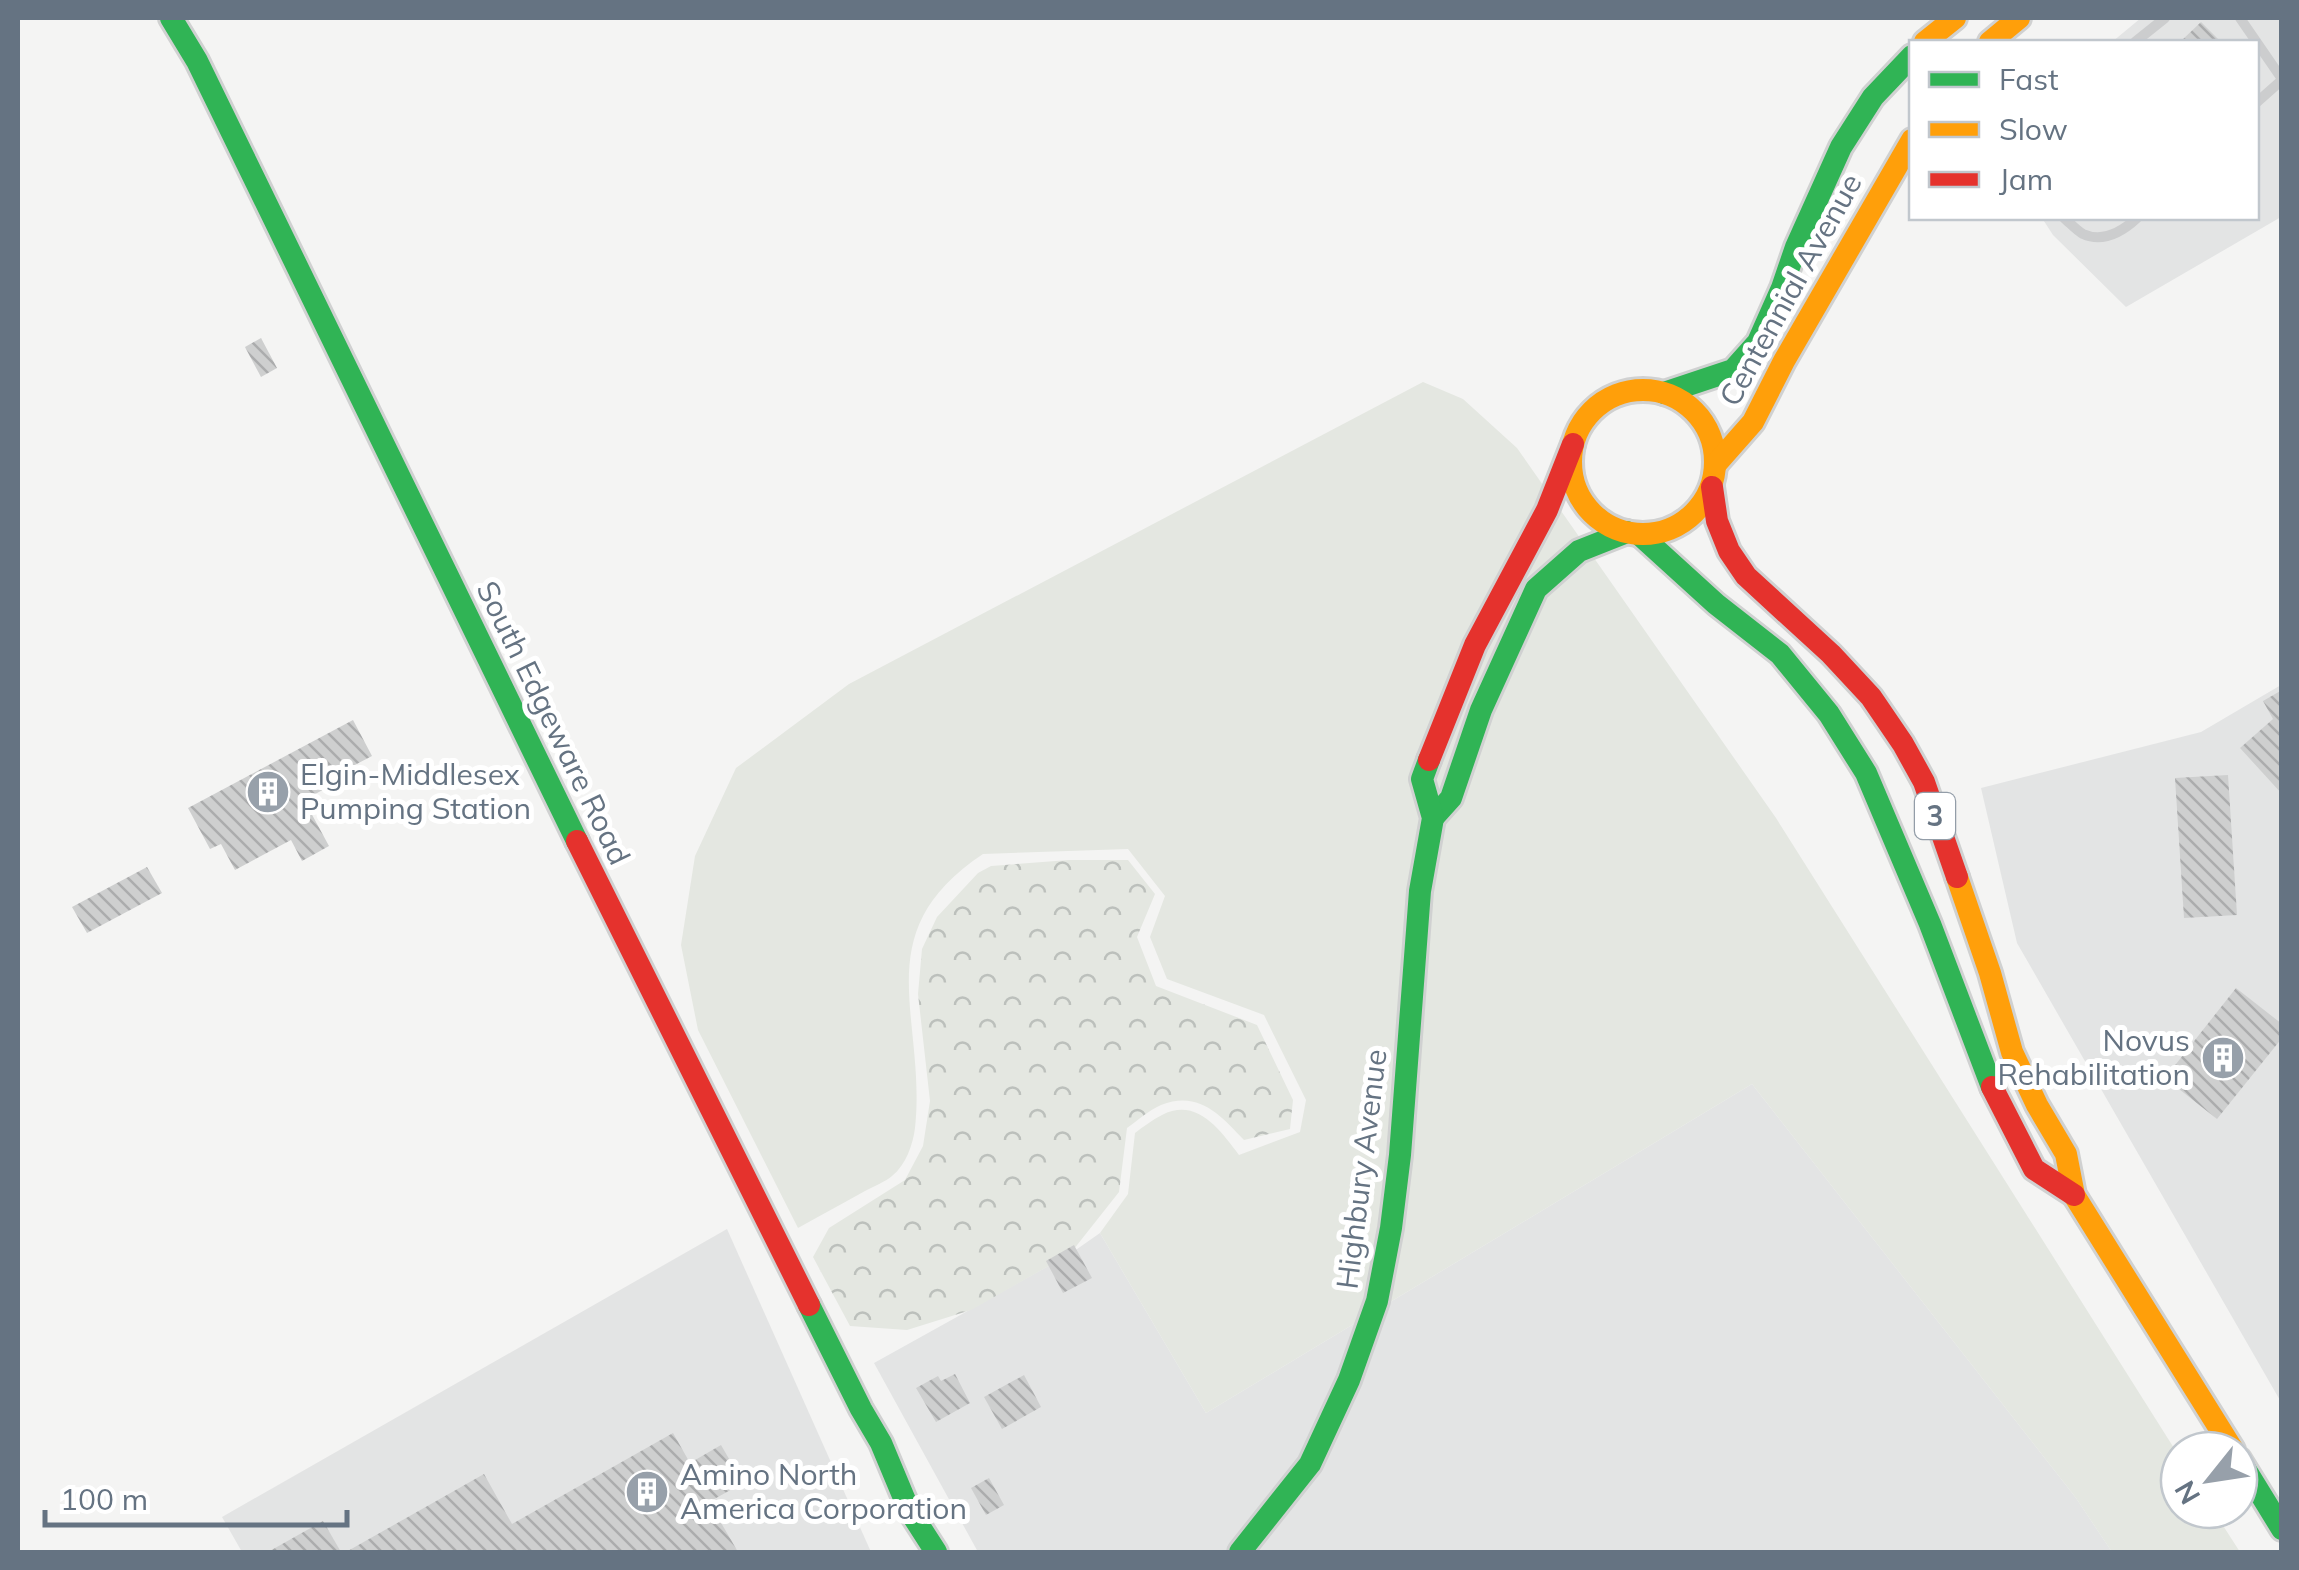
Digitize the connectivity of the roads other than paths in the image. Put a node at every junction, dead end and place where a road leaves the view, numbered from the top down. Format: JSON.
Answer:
{"nodes":[{"id":1,"x":170,"y":18,"type":"edge"},
{"id":2,"x":184,"y":18,"type":"edge"},
{"id":3,"x":1955,"y":18,"type":"edge"},
{"id":4,"x":2019,"y":18,"type":"edge"},
{"id":5,"x":2164,"y":18,"type":"edge"},
{"id":6,"x":2240,"y":18,"type":"edge"},
{"id":7,"x":1928,"y":40,"type":"edge"},
{"id":8,"x":1992,"y":40,"type":"edge"},
{"id":9,"x":2137,"y":40,"type":"edge"},
{"id":10,"x":2255,"y":40,"type":"edge"},
{"id":11,"x":2259,"y":46,"type":"edge"},
{"id":12,"x":1909,"y":59,"type":"edge"},
{"id":13,"x":197,"y":62,"type":"junction"},
{"id":14,"x":2282,"y":79,"type":"edge"},
{"id":15,"x":2259,"y":100,"type":"edge"},
{"id":16,"x":1909,"y":145,"type":"edge"},
{"id":17,"x":2066,"y":220,"type":"edge"},
{"id":18,"x":2134,"y":220,"type":"edge"},
{"id":19,"x":1664,"y":393,"type":"junction"},
{"id":20,"x":1573,"y":444,"type":"junction"},
{"id":21,"x":1714,"y":476,"type":"junction"},
{"id":22,"x":1633,"y":534,"type":"junction"},
{"id":23,"x":1432,"y":818,"type":"junction"},
{"id":24,"x":2074,"y":1196,"type":"junction"},
{"id":25,"x":861,"y":1409,"type":"junction"},
{"id":26,"x":2220,"y":1430,"type":"edge"},
{"id":27,"x":2259,"y":1491,"type":"edge"},
{"id":28,"x":2282,"y":1528,"type":"edge"},
{"id":29,"x":911,"y":1552,"type":"edge"},
{"id":30,"x":936,"y":1552,"type":"edge"},
{"id":31,"x":1240,"y":1552,"type":"edge"}],
"edges":[{"from":1,"to":13,"type":"main road","name":"South Edgeware Road"},
{"from":2,"to":13,"type":"main road","name":"South Edgeware Road"},
{"from":3,"to":7,"type":"main road"},
{"from":4,"to":8,"type":"main road"},
{"from":5,"to":9,"type":"lane"},
{"from":6,"to":10,"type":"lane"},
{"from":11,"to":14,"type":"lane"},
{"from":12,"to":19,"type":"main road","name":"Centennial Avenue"},
{"from":13,"to":25,"type":"main road","name":"South Edgeware Road"},
{"from":14,"to":15,"type":"lane"},
{"from":16,"to":21,"type":"main road","name":"Centennial Avenue"},
{"from":17,"to":18,"type":"lane"},
{"from":19,"to":20,"type":"main road"},
{"from":19,"to":21,"type":"main road"},
{"from":20,"to":22,"type":"main road"},
{"from":20,"to":23,"type":"main road","name":"Highbury Avenue"},
{"from":21,"to":22,"type":"main road"},
{"from":21,"to":24,"type":"main road","number":"3"},
{"from":22,"to":23,"type":"main road","name":"Highbury Avenue"},
{"from":22,"to":24,"type":"main road","number":"3"},
{"from":23,"to":31,"type":"main road","name":"Highbury Avenue"},
{"from":24,"to":26,"type":"main road","number":"3"},
{"from":25,"to":29,"type":"main road","name":"South Edgeware Road"},
{"from":25,"to":30,"type":"main road","name":"South Edgeware Road"},
{"from":27,"to":28,"type":"main road"}]}
